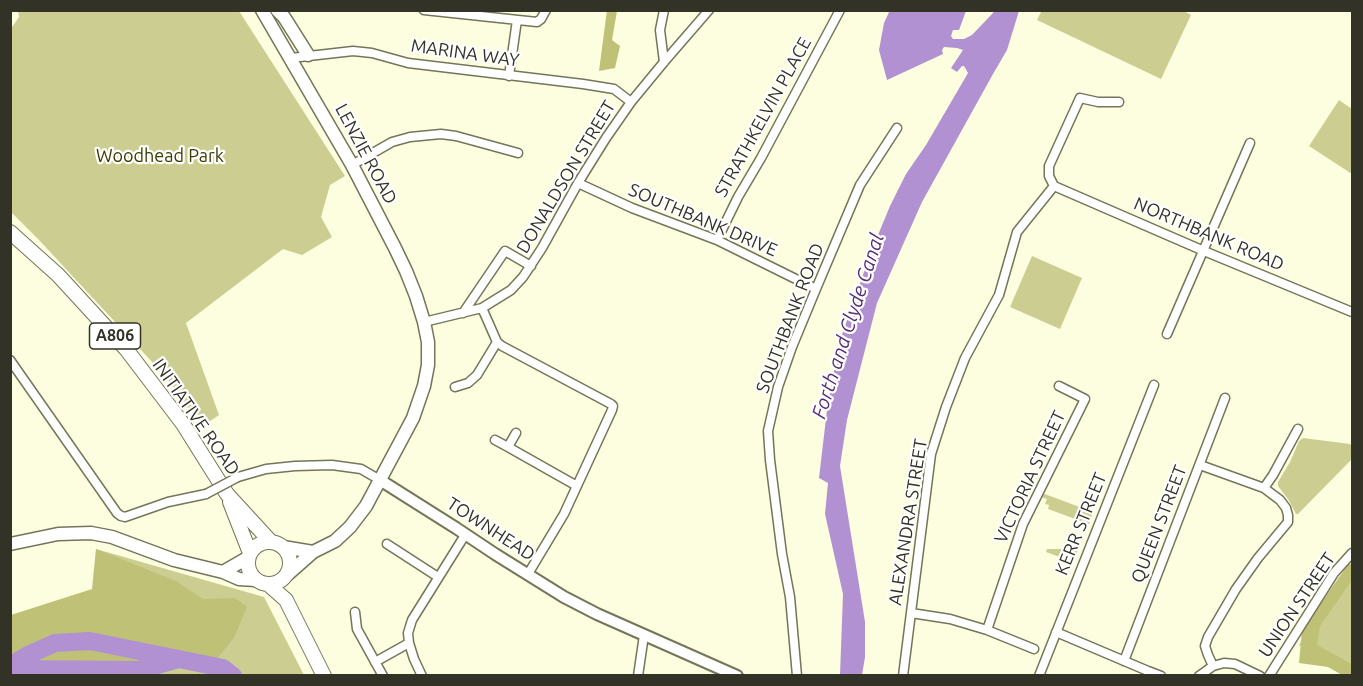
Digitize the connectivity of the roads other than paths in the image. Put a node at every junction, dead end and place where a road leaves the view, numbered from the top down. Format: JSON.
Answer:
{"nodes":[{"id":1,"x":262,"y":10,"type":"edge"},
{"id":2,"x":277,"y":10,"type":"edge"},
{"id":3,"x":424,"y":10,"type":"edge"},
{"id":4,"x":546,"y":10,"type":"edge"},
{"id":5,"x":664,"y":10,"type":"edge"},
{"id":6,"x":709,"y":10,"type":"edge"},
{"id":7,"x":840,"y":10,"type":"edge"},
{"id":8,"x":453,"y":12,"type":"edge"},
{"id":9,"x":517,"y":20,"type":"junction"},
{"id":10,"x":308,"y":55,"type":"junction"},
{"id":11,"x":291,"y":58,"type":"junction"},
{"id":12,"x":664,"y":62,"type":"junction"},
{"id":13,"x":509,"y":76,"type":"junction"},
{"id":14,"x":632,"y":102,"type":"junction"},
{"id":15,"x":1119,"y":102,"type":"dead end"},
{"id":16,"x":897,"y":128,"type":"dead end"},
{"id":17,"x":1250,"y":143,"type":"dead end"},
{"id":18,"x":518,"y":153,"type":"dead end"},
{"id":19,"x":352,"y":165,"type":"junction"},
{"id":20,"x":578,"y":183,"type":"junction"},
{"id":21,"x":1054,"y":186,"type":"junction"},
{"id":22,"x":10,"y":232,"type":"edge"},
{"id":23,"x":717,"y":240,"type":"junction"},
{"id":24,"x":1204,"y":251,"type":"junction"},
{"id":25,"x":531,"y":266,"type":"junction"},
{"id":26,"x":816,"y":289,"type":"junction"},
{"id":27,"x":482,"y":308,"type":"junction"},
{"id":28,"x":1353,"y":312,"type":"edge"},
{"id":29,"x":462,"y":314,"type":"junction"},
{"id":30,"x":424,"y":322,"type":"junction"},
{"id":31,"x":1167,"y":334,"type":"dead end"},
{"id":32,"x":497,"y":342,"type":"junction"},
{"id":33,"x":10,"y":360,"type":"edge"},
{"id":34,"x":1154,"y":385,"type":"dead end"},
{"id":35,"x":1059,"y":386,"type":"dead end"},
{"id":36,"x":455,"y":387,"type":"dead end"},
{"id":37,"x":1225,"y":398,"type":"dead end"},
{"id":38,"x":1298,"y":429,"type":"dead end"},
{"id":39,"x":516,"y":433,"type":"dead end"},
{"id":40,"x":495,"y":440,"type":"dead end"},
{"id":41,"x":508,"y":447,"type":"junction"},
{"id":42,"x":1200,"y":465,"type":"junction"},
{"id":43,"x":380,"y":480,"type":"junction"},
{"id":44,"x":578,"y":486,"type":"junction"},
{"id":45,"x":1264,"y":488,"type":"junction"},
{"id":46,"x":227,"y":494,"type":"junction"},
{"id":47,"x":465,"y":535,"type":"junction"},
{"id":48,"x":10,"y":544,"type":"edge"},
{"id":49,"x":277,"y":544,"type":"junction"},
{"id":50,"x":387,"y":544,"type":"dead end"},
{"id":51,"x":313,"y":552,"type":"junction"},
{"id":52,"x":1353,"y":553,"type":"edge"},
{"id":53,"x":249,"y":555,"type":"junction"},
{"id":54,"x":223,"y":572,"type":"junction"},
{"id":55,"x":528,"y":574,"type":"junction"},
{"id":56,"x":286,"y":576,"type":"junction"},
{"id":57,"x":438,"y":578,"type":"junction"},
{"id":58,"x":263,"y":582,"type":"junction"},
{"id":59,"x":286,"y":600,"type":"junction"},
{"id":60,"x":355,"y":612,"type":"dead end"},
{"id":61,"x":911,"y":613,"type":"junction"},
{"id":62,"x":987,"y":630,"type":"junction"},
{"id":63,"x":1056,"y":632,"type":"junction"},
{"id":64,"x":644,"y":635,"type":"junction"},
{"id":65,"x":409,"y":643,"type":"junction"},
{"id":66,"x":1034,"y":649,"type":"dead end"},
{"id":67,"x":1124,"y":661,"type":"junction"},
{"id":68,"x":375,"y":662,"type":"junction"},
{"id":69,"x":1213,"y":666,"type":"junction"},
{"id":70,"x":324,"y":675,"type":"edge"},
{"id":71,"x":383,"y":675,"type":"edge"},
{"id":72,"x":422,"y":675,"type":"edge"},
{"id":73,"x":638,"y":675,"type":"edge"},
{"id":74,"x":737,"y":675,"type":"edge"},
{"id":75,"x":797,"y":675,"type":"edge"},
{"id":76,"x":903,"y":675,"type":"edge"},
{"id":77,"x":1039,"y":675,"type":"edge"},
{"id":78,"x":1161,"y":675,"type":"edge"},
{"id":79,"x":1199,"y":675,"type":"edge"},
{"id":80,"x":1260,"y":675,"type":"edge"},
{"id":81,"x":1269,"y":675,"type":"edge"}],
"edges":[{"from":1,"to":11,"type":"main road","name":"LENZIE ROAD"},
{"from":2,"to":10,"type":"main road"},
{"from":3,"to":8,"type":"street"},
{"from":4,"to":9,"type":"street"},
{"from":5,"to":12,"type":"street"},
{"from":6,"to":12,"type":"street","name":"DONALDSON STREET"},
{"from":7,"to":23,"type":"street","name":"STRATHKELVIN PLACE"},
{"from":8,"to":9,"type":"street"},
{"from":9,"to":13,"type":"street"},
{"from":10,"to":11,"type":"street","name":"MARINA WAY"},
{"from":10,"to":13,"type":"street","name":"MARINA WAY"},
{"from":11,"to":19,"type":"main road","name":"LENZIE ROAD"},
{"from":12,"to":14,"type":"street","name":"DONALDSON STREET"},
{"from":13,"to":14,"type":"street","name":"MARINA WAY"},
{"from":14,"to":20,"type":"street","name":"DONALDSON STREET"},
{"from":15,"to":21,"type":"street"},
{"from":16,"to":26,"type":"street","name":"SOUTHBANK ROAD"},
{"from":17,"to":24,"type":"street"},
{"from":18,"to":19,"type":"street"},
{"from":19,"to":30,"type":"main road","name":"LENZIE ROAD"},
{"from":20,"to":23,"type":"street","name":"SOUTHBANK DRIVE"},
{"from":20,"to":25,"type":"street","name":"DONALDSON STREET"},
{"from":21,"to":24,"type":"street","name":"NORTHBANK ROAD"},
{"from":21,"to":61,"type":"street","name":"ALEXANDRA STREET"},
{"from":22,"to":46,"type":"main road","name":"INITIATIVE ROAD","number":"A806"},
{"from":23,"to":26,"type":"street","name":"SOUTHBANK DRIVE"},
{"from":24,"to":28,"type":"street","name":"NORTHBANK ROAD"},
{"from":24,"to":31,"type":"street"},
{"from":25,"to":27,"type":"street","name":"DONALDSON STREET"},
{"from":25,"to":29,"type":"street"},
{"from":26,"to":75,"type":"street","name":"SOUTHBANK ROAD"},
{"from":27,"to":29,"type":"street","name":"DONALDSON STREET"},
{"from":27,"to":32,"type":"street"},
{"from":29,"to":30,"type":"street","name":"DONALDSON STREET"},
{"from":30,"to":43,"type":"main road"},
{"from":32,"to":36,"type":"street"},
{"from":32,"to":44,"type":"street"},
{"from":33,"to":43,"type":"street","bridge":true},
{"from":34,"to":63,"type":"street","name":"KERR STREET"},
{"from":35,"to":62,"type":"street","name":"VICTORIA STREET"},
{"from":37,"to":42,"type":"street","name":"QUEEN STREET"},
{"from":38,"to":45,"type":"street"},
{"from":39,"to":41,"type":"street"},
{"from":40,"to":41,"type":"street"},
{"from":41,"to":44,"type":"street"},
{"from":42,"to":45,"type":"street"},
{"from":42,"to":67,"type":"street","name":"QUEEN STREET"},
{"from":43,"to":47,"type":"street","name":"TOWNHEAD"},
{"from":43,"to":51,"type":"main road"},
{"from":44,"to":55,"type":"street"},
{"from":45,"to":69,"type":"street"},
{"from":46,"to":49,"type":"main road","number":"A806"},
{"from":46,"to":53,"type":"main road","number":"A806"},
{"from":47,"to":55,"type":"street","name":"TOWNHEAD"},
{"from":47,"to":57,"type":"street"},
{"from":48,"to":54,"type":"main road"},
{"from":49,"to":51,"type":"main road"},
{"from":49,"to":53,"type":"main road"},
{"from":49,"to":56,"type":"main road"},
{"from":50,"to":57,"type":"street"},
{"from":51,"to":56,"type":"main road"},
{"from":52,"to":81,"type":"street","name":"UNION STREET"},
{"from":53,"to":54,"type":"main road"},
{"from":53,"to":58,"type":"main road"},
{"from":54,"to":58,"type":"main road"},
{"from":55,"to":64,"type":"street","name":"TOWNHEAD"},
{"from":56,"to":58,"type":"main road"},
{"from":56,"to":59,"type":"main road"},
{"from":57,"to":65,"type":"street"},
{"from":58,"to":59,"type":"main road"},
{"from":59,"to":70,"type":"main road"},
{"from":60,"to":68,"type":"street"},
{"from":61,"to":62,"type":"street"},
{"from":61,"to":76,"type":"street","name":"ALEXANDRA STREET"},
{"from":62,"to":66,"type":"street"},
{"from":63,"to":67,"type":"street"},
{"from":63,"to":77,"type":"street","name":"KERR STREET"},
{"from":64,"to":73,"type":"street"},
{"from":64,"to":74,"type":"street","name":"TOWNHEAD"},
{"from":65,"to":68,"type":"street"},
{"from":65,"to":72,"type":"street"},
{"from":67,"to":78,"type":"street"},
{"from":68,"to":71,"type":"street"},
{"from":69,"to":79,"type":"street"},
{"from":69,"to":80,"type":"street"}]}
